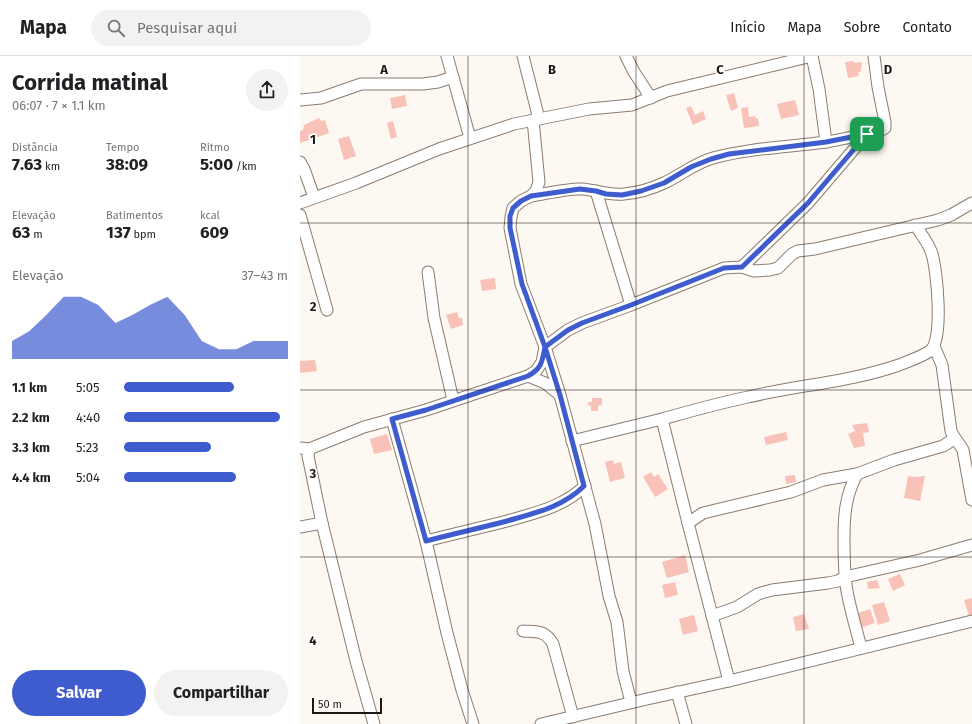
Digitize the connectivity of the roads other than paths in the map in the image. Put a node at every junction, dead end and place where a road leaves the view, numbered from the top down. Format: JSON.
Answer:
{"nodes":[{"id":1,"x":447,"y":56,"type":"edge"},
{"id":2,"x":523,"y":56,"type":"edge"},
{"id":3,"x":626,"y":56,"type":"edge"},
{"id":4,"x":812,"y":56,"type":"edge"},
{"id":5,"x":876,"y":58,"type":"edge"},
{"id":6,"x":453,"y":77,"type":"junction"},
{"id":7,"x":651,"y":98,"type":"junction"},
{"id":8,"x":300,"y":100,"type":"edge"},
{"id":9,"x":536,"y":120,"type":"junction"},
{"id":10,"x":867,"y":134,"type":"junction"},
{"id":11,"x":470,"y":138,"type":"junction"},
{"id":12,"x":826,"y":142,"type":"junction"},
{"id":13,"x":300,"y":162,"type":"edge"},
{"id":14,"x":596,"y":191,"type":"junction"},
{"id":15,"x":531,"y":196,"type":"junction"},
{"id":16,"x":314,"y":197,"type":"junction"},
{"id":17,"x":300,"y":203,"type":"edge"},
{"id":18,"x":972,"y":203,"type":"edge"},
{"id":19,"x":300,"y":216,"type":"edge"},
{"id":20,"x":915,"y":225,"type":"junction"},
{"id":21,"x":742,"y":267,"type":"junction"},
{"id":22,"x":428,"y":272,"type":"dead end"},
{"id":23,"x":631,"y":305,"type":"junction"},
{"id":24,"x":327,"y":310,"type":"dead end"},
{"id":25,"x":934,"y":346,"type":"junction"},
{"id":26,"x":545,"y":347,"type":"junction"},
{"id":27,"x":528,"y":376,"type":"junction"},
{"id":28,"x":560,"y":395,"type":"junction"},
{"id":29,"x":454,"y":400,"type":"junction"},
{"id":30,"x":392,"y":419,"type":"junction"},
{"id":31,"x":662,"y":419,"type":"junction"},
{"id":32,"x":954,"y":439,"type":"junction"},
{"id":33,"x":572,"y":441,"type":"junction"},
{"id":34,"x":304,"y":448,"type":"edge"},
{"id":35,"x":857,"y":474,"type":"junction"},
{"id":36,"x":584,"y":486,"type":"junction"},
{"id":37,"x":972,"y":500,"type":"edge"},
{"id":38,"x":322,"y":523,"type":"junction"},
{"id":39,"x":688,"y":523,"type":"junction"},
{"id":40,"x":300,"y":527,"type":"edge"},
{"id":41,"x":426,"y":541,"type":"junction"},
{"id":42,"x":972,"y":545,"type":"edge"},
{"id":43,"x":845,"y":577,"type":"junction"},
{"id":44,"x":712,"y":616,"type":"junction"},
{"id":45,"x":972,"y":621,"type":"edge"},
{"id":46,"x":523,"y":631,"type":"dead end"},
{"id":47,"x":862,"y":648,"type":"junction"},
{"id":48,"x":729,"y":681,"type":"junction"},
{"id":49,"x":677,"y":692,"type":"junction"},
{"id":50,"x":631,"y":702,"type":"junction"},
{"id":51,"x":569,"y":720,"type":"edge"},
{"id":52,"x":374,"y":724,"type":"edge"},
{"id":53,"x":473,"y":724,"type":"edge"},
{"id":54,"x":541,"y":724,"type":"edge"},
{"id":55,"x":686,"y":724,"type":"edge"}],
"edges":[{"from":1,"to":6,"type":"street"},
{"from":2,"to":9,"type":"street"},
{"from":3,"to":7,"type":"street"},
{"from":4,"to":7,"type":"street"},
{"from":4,"to":12,"type":"street"},
{"from":5,"to":10,"type":"street"},
{"from":6,"to":8,"type":"street"},
{"from":6,"to":11,"type":"street"},
{"from":7,"to":9,"type":"street"},
{"from":9,"to":11,"type":"street"},
{"from":9,"to":15,"type":"street"},
{"from":10,"to":12,"type":"street"},
{"from":10,"to":21,"type":"street"},
{"from":11,"to":16,"type":"street"},
{"from":12,"to":14,"type":"street"},
{"from":13,"to":16,"type":"street"},
{"from":14,"to":15,"type":"street"},
{"from":14,"to":23,"type":"street"},
{"from":15,"to":26,"type":"street"},
{"from":16,"to":17,"type":"street"},
{"from":18,"to":20,"type":"street"},
{"from":19,"to":24,"type":"street"},
{"from":20,"to":21,"type":"street"},
{"from":20,"to":25,"type":"street"},
{"from":21,"to":23,"type":"street"},
{"from":22,"to":29,"type":"street"},
{"from":23,"to":26,"type":"street"},
{"from":25,"to":31,"type":"street"},
{"from":25,"to":32,"type":"street"},
{"from":26,"to":27,"type":"street"},
{"from":26,"to":28,"type":"street"},
{"from":27,"to":28,"type":"street"},
{"from":27,"to":29,"type":"street"},
{"from":28,"to":33,"type":"street"},
{"from":29,"to":30,"type":"street"},
{"from":30,"to":34,"type":"street"},
{"from":30,"to":41,"type":"street"},
{"from":31,"to":33,"type":"street"},
{"from":31,"to":39,"type":"street"},
{"from":32,"to":35,"type":"street"},
{"from":32,"to":37,"type":"street"},
{"from":33,"to":36,"type":"street"},
{"from":34,"to":38,"type":"street"},
{"from":35,"to":39,"type":"street"},
{"from":35,"to":43,"type":"street"},
{"from":36,"to":41,"type":"street"},
{"from":36,"to":50,"type":"street"},
{"from":38,"to":40,"type":"street"},
{"from":38,"to":52,"type":"street"},
{"from":39,"to":44,"type":"street"},
{"from":41,"to":53,"type":"street"},
{"from":42,"to":43,"type":"street"},
{"from":43,"to":44,"type":"street"},
{"from":43,"to":47,"type":"street"},
{"from":44,"to":48,"type":"street"},
{"from":45,"to":47,"type":"street"},
{"from":46,"to":51,"type":"street"},
{"from":47,"to":48,"type":"street"},
{"from":48,"to":49,"type":"street"},
{"from":49,"to":50,"type":"street"},
{"from":49,"to":55,"type":"street"},
{"from":50,"to":51,"type":"street"},
{"from":51,"to":54,"type":"street"}]}
